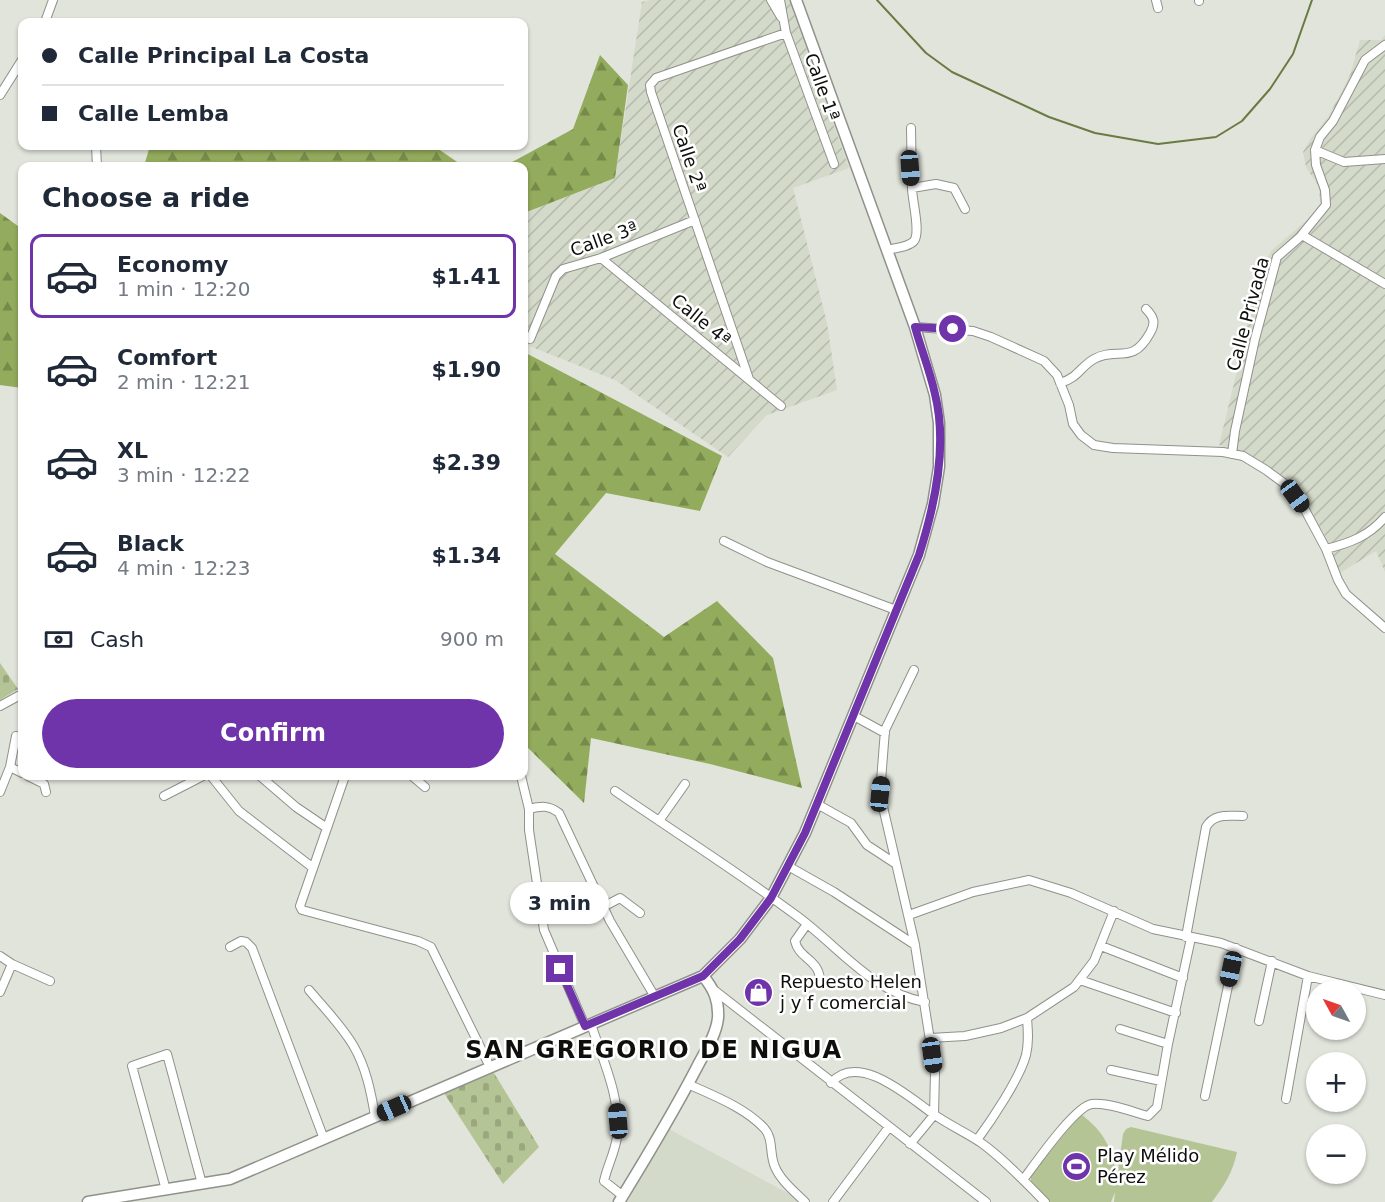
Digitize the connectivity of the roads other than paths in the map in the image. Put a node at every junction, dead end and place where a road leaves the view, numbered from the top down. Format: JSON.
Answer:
{"nodes":[{"id":1,"x":53,"y":0,"type":"edge"},
{"id":2,"x":771,"y":0,"type":"edge"},
{"id":3,"x":780,"y":0,"type":"edge"},
{"id":4,"x":796,"y":0,"type":"edge"},
{"id":5,"x":46,"y":18,"type":"edge"},
{"id":6,"x":782,"y":20,"type":"junction"},
{"id":7,"x":786,"y":33,"type":"junction"},
{"id":8,"x":1385,"y":45,"type":"edge"},
{"id":9,"x":18,"y":66,"type":"edge"},
{"id":10,"x":0,"y":95,"type":"edge"},
{"id":11,"x":911,"y":128,"type":"dead end"},
{"id":12,"x":1315,"y":150,"type":"junction"},
{"id":13,"x":1385,"y":159,"type":"edge"},
{"id":14,"x":834,"y":164,"type":"dead end"},
{"id":15,"x":912,"y":188,"type":"junction"},
{"id":16,"x":965,"y":209,"type":"dead end"},
{"id":17,"x":695,"y":220,"type":"junction"},
{"id":18,"x":1302,"y":235,"type":"junction"},
{"id":19,"x":886,"y":250,"type":"junction"},
{"id":20,"x":601,"y":258,"type":"junction"},
{"id":21,"x":1385,"y":284,"type":"edge"},
{"id":22,"x":1146,"y":309,"type":"dead end"},
{"id":23,"x":915,"y":327,"type":"junction"},
{"id":24,"x":530,"y":339,"type":"dead end"},
{"id":25,"x":749,"y":379,"type":"junction"},
{"id":26,"x":1060,"y":383,"type":"junction"},
{"id":27,"x":782,"y":406,"type":"dead end"},
{"id":28,"x":1232,"y":454,"type":"junction"},
{"id":29,"x":1385,"y":517,"type":"edge"},
{"id":30,"x":724,"y":541,"type":"dead end"},
{"id":31,"x":1326,"y":549,"type":"junction"},
{"id":32,"x":896,"y":610,"type":"junction"},
{"id":33,"x":1385,"y":628,"type":"edge"},
{"id":34,"x":914,"y":669,"type":"dead end"},
{"id":35,"x":18,"y":696,"type":"edge"},
{"id":36,"x":0,"y":706,"type":"edge"},
{"id":37,"x":854,"y":716,"type":"junction"},
{"id":38,"x":885,"y":733,"type":"junction"},
{"id":39,"x":16,"y":736,"type":"dead end"},
{"id":40,"x":6,"y":769,"type":"edge"},
{"id":41,"x":36,"y":780,"type":"edge"},
{"id":42,"x":195,"y":780,"type":"edge"},
{"id":43,"x":214,"y":780,"type":"edge"},
{"id":44,"x":265,"y":780,"type":"edge"},
{"id":45,"x":344,"y":780,"type":"edge"},
{"id":46,"x":419,"y":780,"type":"edge"},
{"id":47,"x":522,"y":780,"type":"edge"},
{"id":48,"x":685,"y":784,"type":"dead end"},
{"id":49,"x":425,"y":787,"type":"dead end"},
{"id":50,"x":615,"y":791,"type":"dead end"},
{"id":51,"x":0,"y":792,"type":"edge"},
{"id":52,"x":46,"y":792,"type":"dead end"},
{"id":53,"x":164,"y":796,"type":"dead end"},
{"id":54,"x":817,"y":804,"type":"junction"},
{"id":55,"x":529,"y":809,"type":"junction"},
{"id":56,"x":1243,"y":816,"type":"dead end"},
{"id":57,"x":660,"y":821,"type":"junction"},
{"id":58,"x":327,"y":828,"type":"junction"},
{"id":59,"x":896,"y":864,"type":"junction"},
{"id":60,"x":788,"y":866,"type":"junction"},
{"id":61,"x":312,"y":867,"type":"junction"},
{"id":62,"x":771,"y":898,"type":"junction"},
{"id":63,"x":603,"y":907,"type":"junction"},
{"id":64,"x":1114,"y":911,"type":"junction"},
{"id":65,"x":640,"y":913,"type":"dead end"},
{"id":66,"x":909,"y":915,"type":"junction"},
{"id":67,"x":807,"y":924,"type":"junction"},
{"id":68,"x":1189,"y":938,"type":"junction"},
{"id":69,"x":915,"y":945,"type":"junction"},
{"id":70,"x":230,"y":946,"type":"dead end"},
{"id":71,"x":1101,"y":946,"type":"junction"},
{"id":72,"x":1236,"y":948,"type":"junction"},
{"id":73,"x":0,"y":957,"type":"edge"},
{"id":74,"x":1272,"y":961,"type":"junction"},
{"id":75,"x":12,"y":964,"type":"junction"},
{"id":76,"x":1308,"y":975,"type":"junction"},
{"id":77,"x":703,"y":976,"type":"junction"},
{"id":78,"x":1183,"y":978,"type":"junction"},
{"id":79,"x":1080,"y":980,"type":"junction"},
{"id":80,"x":50,"y":981,"type":"dead end"},
{"id":81,"x":820,"y":986,"type":"dead end"},
{"id":82,"x":309,"y":990,"type":"dead end"},
{"id":83,"x":714,"y":990,"type":"junction"},
{"id":84,"x":0,"y":992,"type":"edge"},
{"id":85,"x":1385,"y":995,"type":"edge"},
{"id":86,"x":655,"y":996,"type":"junction"},
{"id":87,"x":925,"y":1002,"type":"junction"},
{"id":88,"x":1176,"y":1013,"type":"junction"},
{"id":89,"x":1027,"y":1018,"type":"junction"},
{"id":90,"x":1259,"y":1021,"type":"dead end"},
{"id":91,"x":588,"y":1025,"type":"junction"},
{"id":92,"x":1120,"y":1029,"type":"dead end"},
{"id":93,"x":930,"y":1038,"type":"junction"},
{"id":94,"x":1168,"y":1044,"type":"junction"},
{"id":95,"x":490,"y":1066,"type":"junction"},
{"id":96,"x":1111,"y":1070,"type":"dead end"},
{"id":97,"x":1161,"y":1081,"type":"junction"},
{"id":98,"x":831,"y":1083,"type":"junction"},
{"id":99,"x":688,"y":1084,"type":"junction"},
{"id":100,"x":1205,"y":1096,"type":"dead end"},
{"id":101,"x":1286,"y":1099,"type":"dead end"},
{"id":102,"x":934,"y":1114,"type":"junction"},
{"id":103,"x":375,"y":1116,"type":"junction"},
{"id":104,"x":889,"y":1127,"type":"junction"},
{"id":105,"x":324,"y":1139,"type":"junction"},
{"id":106,"x":977,"y":1140,"type":"junction"},
{"id":107,"x":910,"y":1144,"type":"junction"},
{"id":108,"x":1023,"y":1180,"type":"junction"},
{"id":109,"x":202,"y":1184,"type":"junction"},
{"id":110,"x":166,"y":1190,"type":"junction"},
{"id":111,"x":621,"y":1199,"type":"edge"},
{"id":112,"x":88,"y":1202,"type":"edge"},
{"id":113,"x":805,"y":1202,"type":"edge"},
{"id":114,"x":832,"y":1202,"type":"edge"},
{"id":115,"x":986,"y":1202,"type":"edge"},
{"id":116,"x":1045,"y":1202,"type":"edge"}],
"edges":[{"from":1,"to":5,"type":"street"},
{"from":2,"to":6,"type":"street","name":"Calle 1ª"},
{"from":3,"to":6,"type":"street","name":"Calle 1ª"},
{"from":4,"to":19,"type":"street"},
{"from":6,"to":7,"type":"street","name":"Calle 1ª"},
{"from":7,"to":14,"type":"street","name":"Calle 1ª"},
{"from":7,"to":17,"type":"street","name":"Calle 2ª"},
{"from":8,"to":12,"type":"street"},
{"from":9,"to":10,"type":"street"},
{"from":11,"to":15,"type":"street"},
{"from":12,"to":13,"type":"street"},
{"from":12,"to":18,"type":"street","name":"Calle Privada"},
{"from":15,"to":16,"type":"street"},
{"from":15,"to":19,"type":"street"},
{"from":17,"to":20,"type":"street","name":"Calle 3ª"},
{"from":17,"to":25,"type":"street","name":"Calle 2ª"},
{"from":18,"to":21,"type":"street"},
{"from":18,"to":28,"type":"street","name":"Calle Privada"},
{"from":19,"to":23,"type":"street"},
{"from":20,"to":24,"type":"street","name":"Calle 3ª"},
{"from":20,"to":25,"type":"street","name":"Calle 4ª"},
{"from":22,"to":26,"type":"street"},
{"from":23,"to":26,"type":"street"},
{"from":23,"to":32,"type":"street"},
{"from":25,"to":27,"type":"street","name":"Calle 4ª"},
{"from":26,"to":28,"type":"street"},
{"from":28,"to":31,"type":"street"},
{"from":29,"to":31,"type":"street"},
{"from":30,"to":32,"type":"street"},
{"from":31,"to":33,"type":"street"},
{"from":32,"to":37,"type":"street"},
{"from":34,"to":38,"type":"street"},
{"from":35,"to":36,"type":"street"},
{"from":37,"to":38,"type":"street"},
{"from":37,"to":54,"type":"street"},
{"from":38,"to":59,"type":"street"},
{"from":39,"to":40,"type":"street"},
{"from":40,"to":51,"type":"street"},
{"from":41,"to":52,"type":"street"},
{"from":42,"to":53,"type":"street"},
{"from":43,"to":61,"type":"street"},
{"from":44,"to":58,"type":"street"},
{"from":45,"to":58,"type":"street"},
{"from":46,"to":49,"type":"street"},
{"from":47,"to":55,"type":"street"},
{"from":48,"to":57,"type":"street"},
{"from":50,"to":57,"type":"street"},
{"from":54,"to":59,"type":"street"},
{"from":54,"to":60,"type":"street"},
{"from":55,"to":63,"type":"street"},
{"from":55,"to":91,"type":"street"},
{"from":56,"to":68,"type":"street"},
{"from":57,"to":62,"type":"street"},
{"from":58,"to":61,"type":"street"},
{"from":59,"to":66,"type":"street"},
{"from":60,"to":62,"type":"street"},
{"from":60,"to":69,"type":"street"},
{"from":61,"to":95,"type":"street"},
{"from":62,"to":67,"type":"street"},
{"from":62,"to":77,"type":"street"},
{"from":63,"to":65,"type":"street"},
{"from":63,"to":86,"type":"street"},
{"from":64,"to":66,"type":"street"},
{"from":64,"to":68,"type":"street"},
{"from":64,"to":71,"type":"street"},
{"from":66,"to":69,"type":"street"},
{"from":67,"to":81,"type":"street"},
{"from":67,"to":87,"type":"street"},
{"from":68,"to":72,"type":"street"},
{"from":68,"to":78,"type":"street"},
{"from":69,"to":87,"type":"street"},
{"from":70,"to":105,"type":"street"},
{"from":71,"to":78,"type":"street"},
{"from":71,"to":79,"type":"street"},
{"from":72,"to":74,"type":"street"},
{"from":72,"to":100,"type":"street"},
{"from":73,"to":75,"type":"street"},
{"from":74,"to":76,"type":"street"},
{"from":74,"to":90,"type":"street"},
{"from":75,"to":80,"type":"street"},
{"from":75,"to":84,"type":"street"},
{"from":76,"to":85,"type":"street"},
{"from":76,"to":101,"type":"street"},
{"from":77,"to":83,"type":"street"},
{"from":77,"to":86,"type":"street"},
{"from":78,"to":88,"type":"street"},
{"from":79,"to":88,"type":"street"},
{"from":79,"to":89,"type":"street"},
{"from":82,"to":103,"type":"street"},
{"from":83,"to":98,"type":"street"},
{"from":83,"to":99,"type":"street"},
{"from":86,"to":91,"type":"street"},
{"from":87,"to":93,"type":"street"},
{"from":88,"to":94,"type":"street"},
{"from":89,"to":93,"type":"street"},
{"from":89,"to":106,"type":"street"},
{"from":91,"to":95,"type":"street"},
{"from":91,"to":111,"type":"street"},
{"from":92,"to":94,"type":"street"},
{"from":93,"to":102,"type":"street"},
{"from":94,"to":97,"type":"street"},
{"from":95,"to":103,"type":"street"},
{"from":96,"to":97,"type":"street"},
{"from":97,"to":108,"type":"street"},
{"from":98,"to":102,"type":"street"},
{"from":98,"to":104,"type":"street"},
{"from":99,"to":111,"type":"street"},
{"from":99,"to":113,"type":"street"},
{"from":102,"to":106,"type":"street"},
{"from":102,"to":107,"type":"street"},
{"from":103,"to":105,"type":"street"},
{"from":104,"to":107,"type":"street"},
{"from":104,"to":114,"type":"street"},
{"from":105,"to":109,"type":"street"},
{"from":106,"to":108,"type":"street"},
{"from":107,"to":115,"type":"street"},
{"from":108,"to":116,"type":"street"},
{"from":109,"to":110,"type":"street"},
{"from":109,"to":110,"type":"street"},
{"from":110,"to":112,"type":"street"}]}
